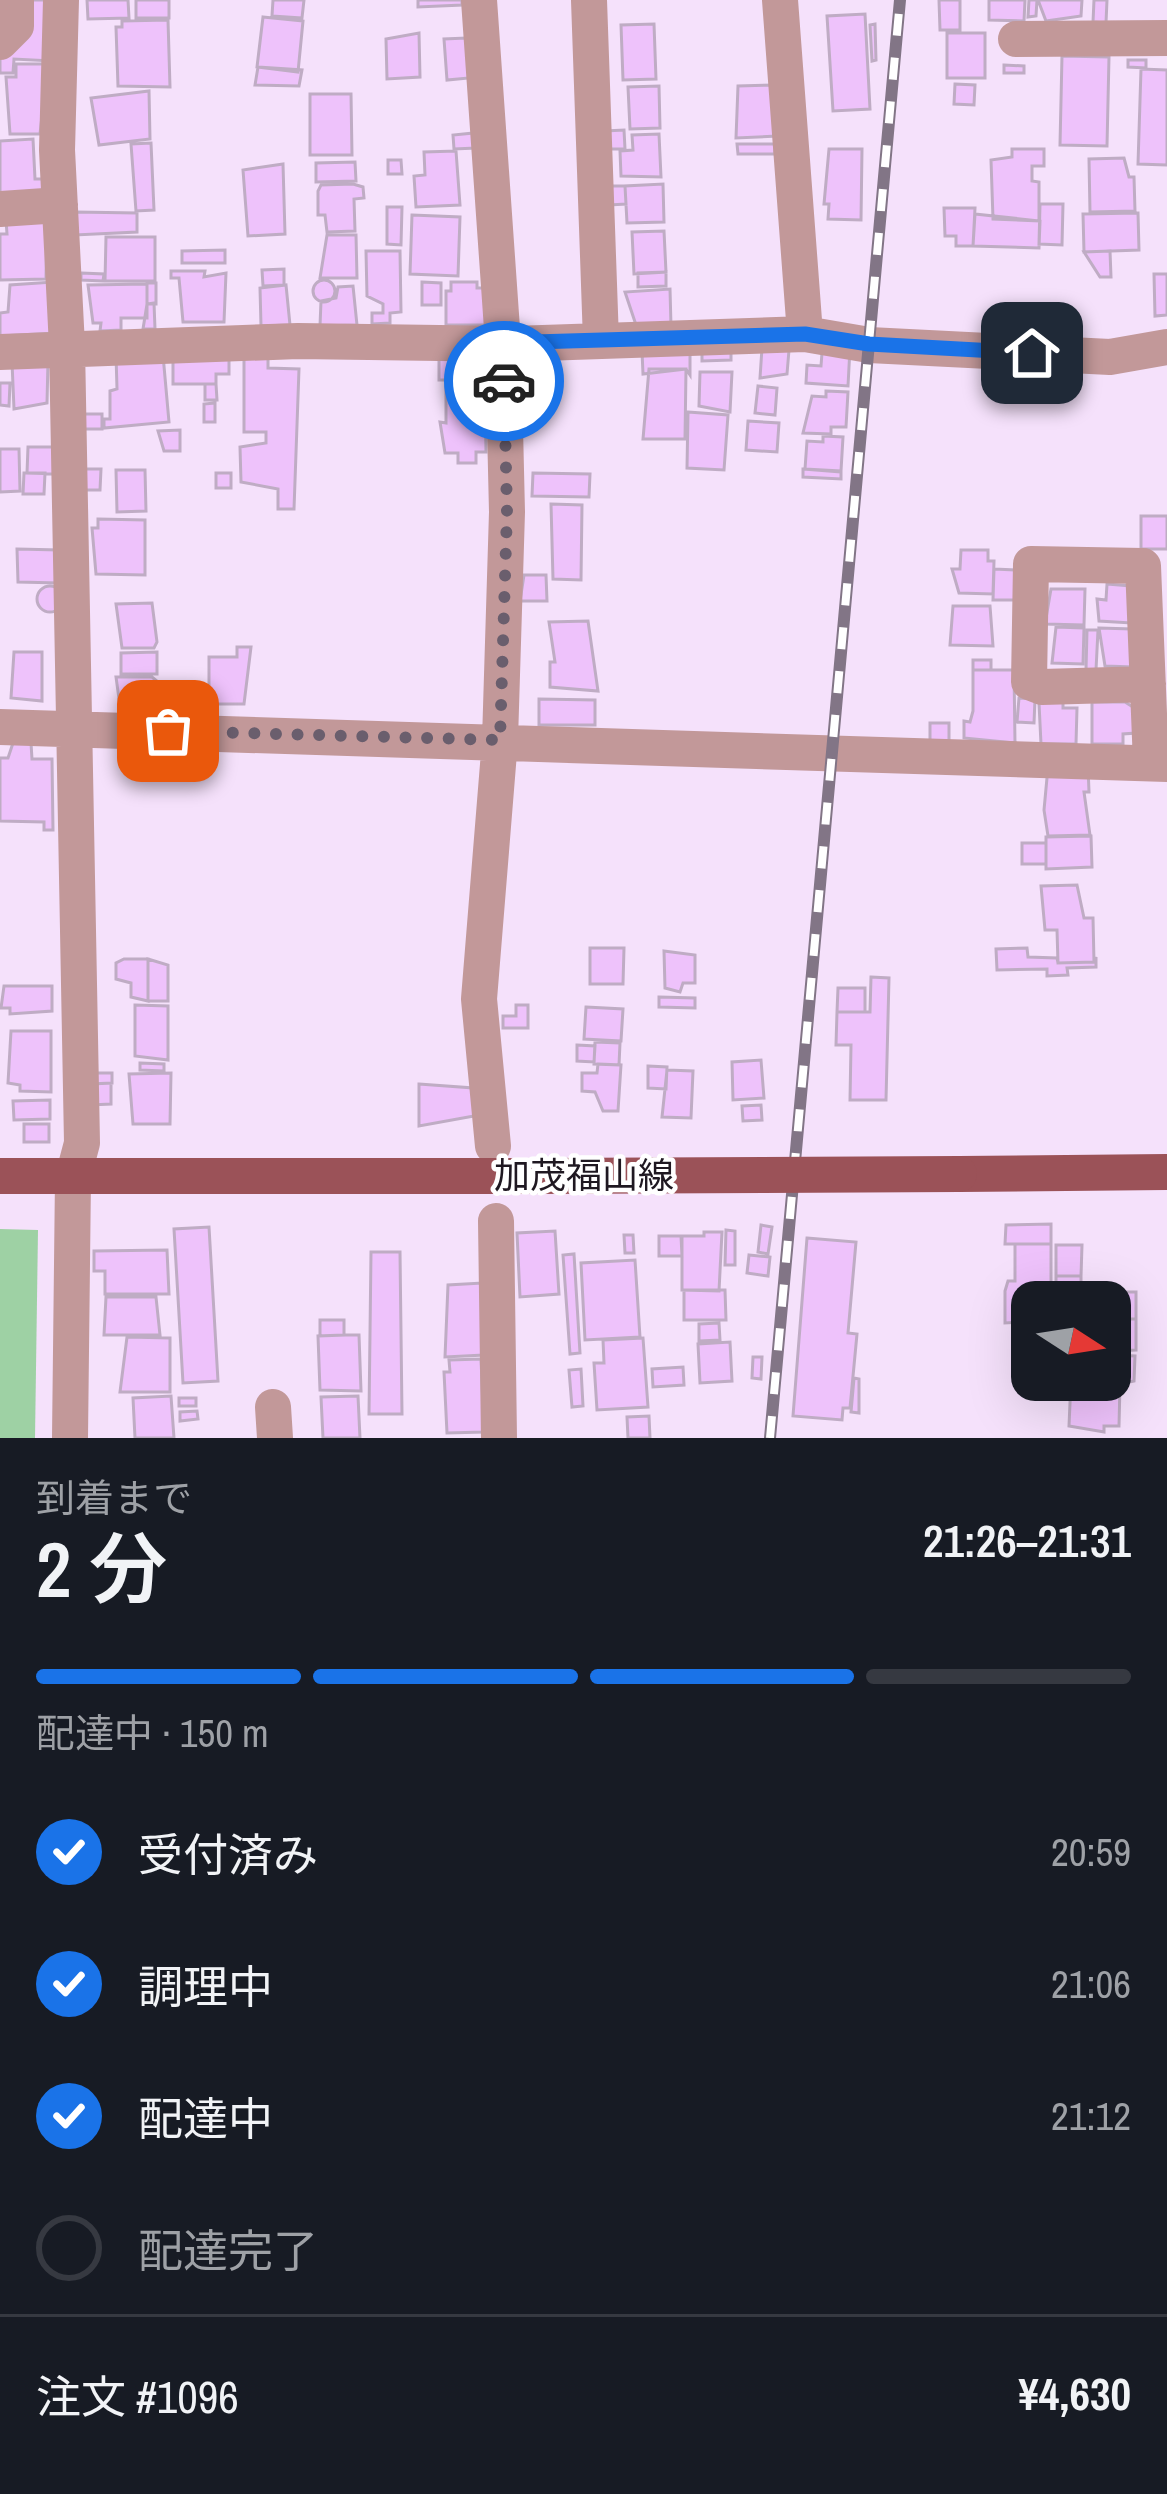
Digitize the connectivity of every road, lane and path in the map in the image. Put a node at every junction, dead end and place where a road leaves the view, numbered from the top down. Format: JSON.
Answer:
{"nodes":[{"id":1,"x":16,"y":0,"type":"edge"},
{"id":2,"x":62,"y":0,"type":"edge"},
{"id":3,"x":479,"y":0,"type":"edge"},
{"id":4,"x":589,"y":0,"type":"edge"},
{"id":5,"x":780,"y":0,"type":"edge"},
{"id":6,"x":1167,"y":38,"type":"edge"},
{"id":7,"x":1016,"y":39,"type":"dead end"},
{"id":8,"x":0,"y":42,"type":"edge"},
{"id":9,"x":60,"y":205,"type":"junction"},
{"id":10,"x":0,"y":209,"type":"edge"},
{"id":11,"x":805,"y":334,"type":"junction"},
{"id":12,"x":601,"y":341,"type":"junction"},
{"id":13,"x":503,"y":343,"type":"junction"},
{"id":14,"x":67,"y":346,"type":"junction"},
{"id":15,"x":1167,"y":346,"type":"edge"},
{"id":16,"x":0,"y":352,"type":"edge"},
{"id":17,"x":1148,"y":684,"type":"junction"},
{"id":18,"x":0,"y":727,"type":"edge"},
{"id":19,"x":74,"y":729,"type":"junction"},
{"id":20,"x":500,"y":740,"type":"junction"},
{"id":21,"x":1159,"y":763,"type":"edge"},
{"id":22,"x":493,"y":1146,"type":"dead end"},
{"id":23,"x":1167,"y":1172,"type":"edge"},
{"id":24,"x":0,"y":1177,"type":"edge"},
{"id":25,"x":74,"y":1177,"type":"junction"},
{"id":26,"x":496,"y":1221,"type":"dead end"},
{"id":27,"x":70,"y":1438,"type":"edge"},
{"id":28,"x":499,"y":1438,"type":"edge"}],
"edges":[{"from":1,"to":8,"type":"street"},
{"from":2,"to":9,"type":"street"},
{"from":3,"to":13,"type":"street"},
{"from":4,"to":12,"type":"street"},
{"from":5,"to":11,"type":"street"},
{"from":6,"to":7,"type":"street"},
{"from":9,"to":10,"type":"street"},
{"from":9,"to":14,"type":"street"},
{"from":11,"to":12,"type":"street"},
{"from":11,"to":15,"type":"street"},
{"from":12,"to":13,"type":"street"},
{"from":13,"to":14,"type":"street"},
{"from":13,"to":20,"type":"street"},
{"from":14,"to":16,"type":"street"},
{"from":14,"to":19,"type":"street"},
{"from":17,"to":17,"type":"street"},
{"from":17,"to":21,"type":"street"},
{"from":18,"to":19,"type":"street"},
{"from":19,"to":20,"type":"street"},
{"from":19,"to":25,"type":"street"},
{"from":20,"to":21,"type":"street"},
{"from":20,"to":22,"type":"street"},
{"from":23,"to":25,"type":"main road","name":"加茂福山線","bridge":true},
{"from":24,"to":25,"type":"main road","name":"加茂福山線"},
{"from":25,"to":27,"type":"street"},
{"from":26,"to":28,"type":"street"}]}
